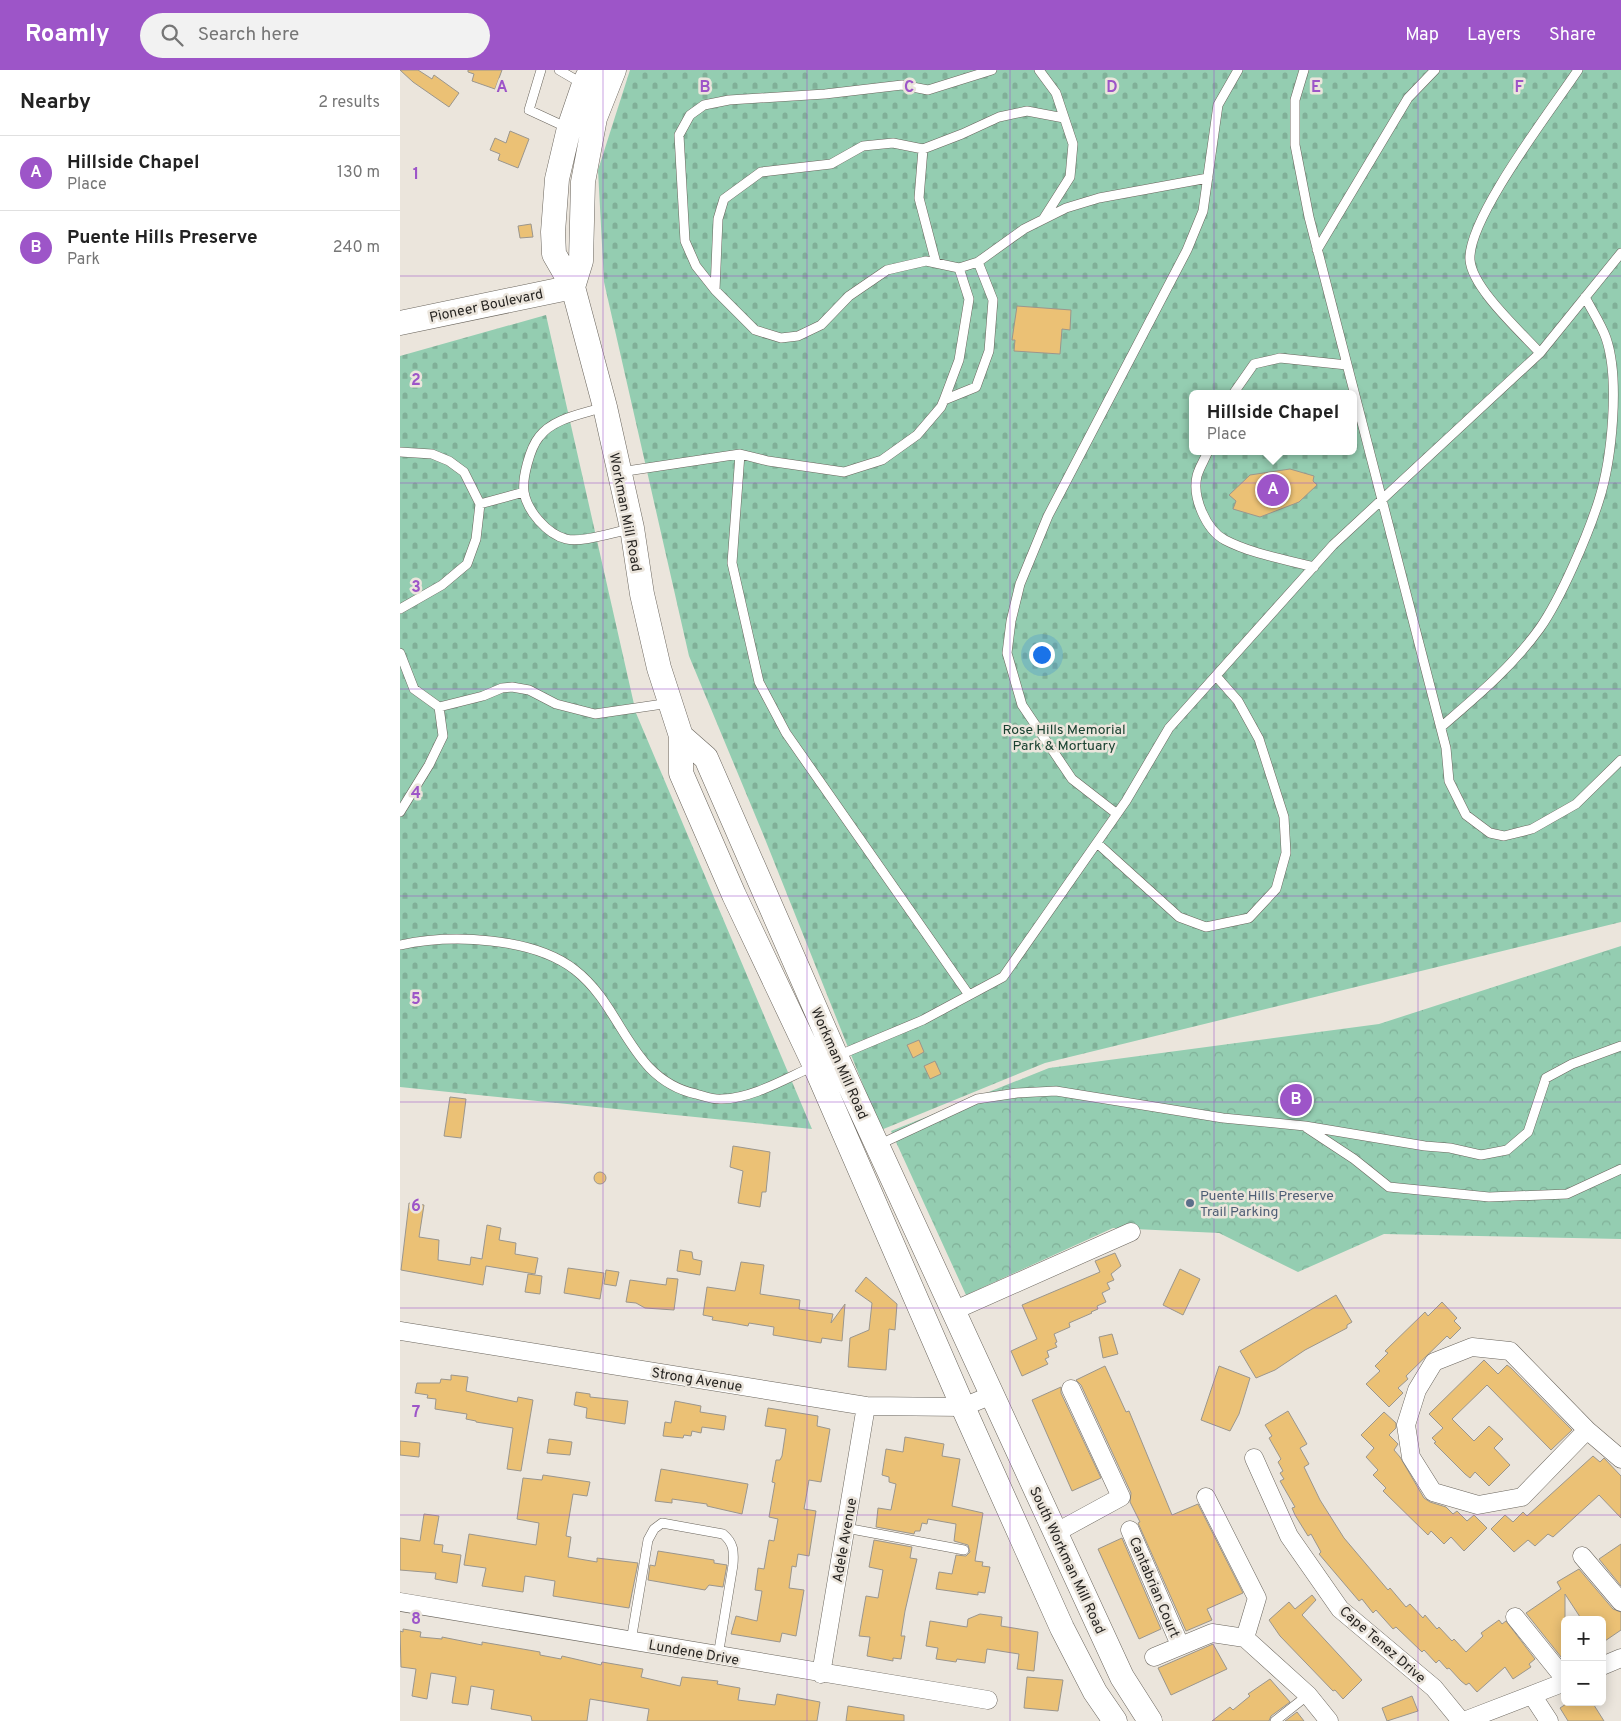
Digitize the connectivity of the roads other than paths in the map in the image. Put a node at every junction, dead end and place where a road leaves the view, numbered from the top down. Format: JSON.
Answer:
{"nodes":[{"id":1,"x":541,"y":70,"type":"edge"},
{"id":2,"x":559,"y":70,"type":"edge"},
{"id":3,"x":614,"y":70,"type":"edge"},
{"id":4,"x":992,"y":70,"type":"edge"},
{"id":5,"x":1039,"y":70,"type":"edge"},
{"id":6,"x":1238,"y":70,"type":"edge"},
{"id":7,"x":1304,"y":70,"type":"edge"},
{"id":8,"x":1435,"y":70,"type":"edge"},
{"id":9,"x":1578,"y":70,"type":"edge"},
{"id":10,"x":587,"y":77,"type":"edge"},
{"id":11,"x":1064,"y":118,"type":"junction"},
{"id":12,"x":570,"y":128,"type":"junction"},
{"id":13,"x":923,"y":149,"type":"junction"},
{"id":14,"x":1208,"y":178,"type":"junction"},
{"id":15,"x":1044,"y":218,"type":"junction"},
{"id":16,"x":1317,"y":250,"type":"junction"},
{"id":17,"x":1621,"y":254,"type":"edge"},
{"id":18,"x":978,"y":262,"type":"junction"},
{"id":19,"x":936,"y":264,"type":"junction"},
{"id":20,"x":959,"y":268,"type":"junction"},
{"id":21,"x":572,"y":287,"type":"junction"},
{"id":22,"x":715,"y":290,"type":"junction"},
{"id":23,"x":1586,"y":298,"type":"junction"},
{"id":24,"x":400,"y":323,"type":"edge"},
{"id":25,"x":1540,"y":353,"type":"junction"},
{"id":26,"x":1347,"y":365,"type":"junction"},
{"id":27,"x":1236,"y":390,"type":"edge"},
{"id":28,"x":1353,"y":390,"type":"edge"},
{"id":29,"x":944,"y":400,"type":"junction"},
{"id":30,"x":1357,"y":405,"type":"edge"},
{"id":31,"x":605,"y":407,"type":"junction"},
{"id":32,"x":400,"y":452,"type":"edge"},
{"id":33,"x":740,"y":454,"type":"junction"},
{"id":34,"x":1206,"y":455,"type":"edge"},
{"id":35,"x":619,"y":472,"type":"junction"},
{"id":36,"x":524,"y":492,"type":"junction"},
{"id":37,"x":1381,"y":500,"type":"junction"},
{"id":38,"x":480,"y":504,"type":"junction"},
{"id":39,"x":632,"y":528,"type":"junction"},
{"id":40,"x":1314,"y":567,"type":"junction"},
{"id":41,"x":400,"y":609,"type":"edge"},
{"id":42,"x":400,"y":654,"type":"edge"},
{"id":43,"x":1216,"y":676,"type":"junction"},
{"id":44,"x":670,"y":704,"type":"junction"},
{"id":45,"x":439,"y":707,"type":"junction"},
{"id":46,"x":1441,"y":727,"type":"junction"},
{"id":47,"x":1621,"y":760,"type":"edge"},
{"id":48,"x":400,"y":812,"type":"edge"},
{"id":49,"x":1117,"y":814,"type":"junction"},
{"id":50,"x":1097,"y":843,"type":"junction"},
{"id":51,"x":400,"y":945,"type":"edge"},
{"id":52,"x":969,"y":995,"type":"junction"},
{"id":53,"x":1621,"y":1046,"type":"edge"},
{"id":54,"x":826,"y":1061,"type":"junction"},
{"id":55,"x":1305,"y":1126,"type":"junction"},
{"id":56,"x":877,"y":1145,"type":"junction"},
{"id":57,"x":1621,"y":1169,"type":"edge"},
{"id":58,"x":1132,"y":1232,"type":"dead end"},
{"id":59,"x":953,"y":1311,"type":"junction"},
{"id":60,"x":400,"y":1331,"type":"edge"},
{"id":61,"x":1071,"y":1389,"type":"dead end"},
{"id":62,"x":992,"y":1395,"type":"junction"},
{"id":63,"x":866,"y":1406,"type":"junction"},
{"id":64,"x":963,"y":1407,"type":"junction"},
{"id":65,"x":1587,"y":1430,"type":"junction"},
{"id":66,"x":1254,"y":1458,"type":"dead end"},
{"id":67,"x":1621,"y":1460,"type":"edge"},
{"id":68,"x":1206,"y":1497,"type":"dead end"},
{"id":69,"x":846,"y":1528,"type":"junction"},
{"id":70,"x":1130,"y":1530,"type":"dead end"},
{"id":71,"x":1055,"y":1533,"type":"junction"},
{"id":72,"x":964,"y":1550,"type":"dead end"},
{"id":73,"x":1582,"y":1556,"type":"dead end"},
{"id":74,"x":400,"y":1602,"type":"edge"},
{"id":75,"x":1621,"y":1602,"type":"edge"},
{"id":76,"x":1515,"y":1617,"type":"dead end"},
{"id":77,"x":1245,"y":1638,"type":"junction"},
{"id":78,"x":631,"y":1642,"type":"junction"},
{"id":79,"x":1180,"y":1645,"type":"junction"},
{"id":80,"x":718,"y":1656,"type":"junction"},
{"id":81,"x":1154,"y":1657,"type":"dead end"},
{"id":82,"x":1621,"y":1658,"type":"edge"},
{"id":83,"x":1606,"y":1664,"type":"edge"},
{"id":84,"x":821,"y":1674,"type":"junction"},
{"id":85,"x":1561,"y":1675,"type":"edge"},
{"id":86,"x":1561,"y":1682,"type":"edge"},
{"id":87,"x":1308,"y":1695,"type":"junction"},
{"id":88,"x":1532,"y":1695,"type":"junction"},
{"id":89,"x":988,"y":1700,"type":"dead end"},
{"id":90,"x":1115,"y":1721,"type":"edge"},
{"id":91,"x":1150,"y":1721,"type":"edge"},
{"id":92,"x":1275,"y":1721,"type":"edge"},
{"id":93,"x":1329,"y":1721,"type":"edge"},
{"id":94,"x":1463,"y":1721,"type":"edge"},
{"id":95,"x":1549,"y":1721,"type":"edge"}],
"edges":[{"from":1,"to":12,"type":"lane"},
{"from":2,"to":10,"type":"lane"},
{"from":3,"to":21,"type":"main road"},
{"from":4,"to":22,"type":"lane"},
{"from":5,"to":11,"type":"lane"},
{"from":6,"to":14,"type":"lane"},
{"from":7,"to":16,"type":"lane"},
{"from":8,"to":16,"type":"lane"},
{"from":9,"to":25,"type":"lane"},
{"from":10,"to":12,"type":"main road","name":"Workman Mill Road"},
{"from":11,"to":13,"type":"lane"},
{"from":11,"to":15,"type":"lane"},
{"from":12,"to":21,"type":"main road","name":"Workman Mill Road"},
{"from":13,"to":19,"type":"lane"},
{"from":13,"to":22,"type":"lane"},
{"from":14,"to":15,"type":"lane"},
{"from":14,"to":49,"type":"lane"},
{"from":15,"to":18,"type":"lane"},
{"from":16,"to":26,"type":"lane"},
{"from":17,"to":23,"type":"lane"},
{"from":18,"to":20,"type":"lane"},
{"from":18,"to":29,"type":"lane"},
{"from":19,"to":20,"type":"lane"},
{"from":19,"to":22,"type":"lane"},
{"from":20,"to":29,"type":"lane"},
{"from":21,"to":24,"type":"main road","name":"Pioneer Boulevard"},
{"from":21,"to":31,"type":"main road","name":"Workman Mill Road"},
{"from":23,"to":25,"type":"lane"},
{"from":23,"to":46,"type":"lane"},
{"from":25,"to":37,"type":"lane"},
{"from":26,"to":27,"type":"lane"},
{"from":26,"to":28,"type":"lane"},
{"from":29,"to":33,"type":"lane"},
{"from":30,"to":37,"type":"lane"},
{"from":31,"to":35,"type":"main road","name":"Workman Mill Road"},
{"from":31,"to":36,"type":"lane"},
{"from":32,"to":38,"type":"lane"},
{"from":33,"to":35,"type":"lane"},
{"from":33,"to":52,"type":"lane"},
{"from":34,"to":40,"type":"lane"},
{"from":35,"to":39,"type":"main road","name":"Workman Mill Road"},
{"from":36,"to":38,"type":"lane"},
{"from":36,"to":39,"type":"lane"},
{"from":37,"to":40,"type":"lane"},
{"from":37,"to":46,"type":"lane"},
{"from":38,"to":41,"type":"lane"},
{"from":39,"to":44,"type":"main road","name":"Workman Mill Road"},
{"from":40,"to":43,"type":"lane"},
{"from":42,"to":45,"type":"lane"},
{"from":43,"to":49,"type":"lane"},
{"from":43,"to":50,"type":"lane"},
{"from":44,"to":45,"type":"lane"},
{"from":44,"to":54,"type":"main road","name":"Workman Mill Road"},
{"from":45,"to":48,"type":"lane"},
{"from":46,"to":47,"type":"lane"},
{"from":49,"to":50,"type":"lane"},
{"from":50,"to":52,"type":"lane"},
{"from":51,"to":54,"type":"lane"},
{"from":52,"to":54,"type":"lane"},
{"from":53,"to":55,"type":"lane"},
{"from":54,"to":56,"type":"main road","name":"Workman Mill Road"},
{"from":54,"to":64,"type":"main road","name":"Workman Mill Road"},
{"from":55,"to":56,"type":"lane"},
{"from":55,"to":57,"type":"lane"},
{"from":56,"to":59,"type":"main road","name":"Workman Mill Road"},
{"from":58,"to":59,"type":"street"},
{"from":59,"to":62,"type":"main road","name":"Workman Mill Road"},
{"from":60,"to":63,"type":"street","name":"Strong Avenue"},
{"from":61,"to":71,"type":"street"},
{"from":62,"to":64,"type":"street","name":"Strong Avenue"},
{"from":62,"to":71,"type":"main road","name":"South Workman Mill Road"},
{"from":63,"to":64,"type":"street","name":"Strong Avenue"},
{"from":63,"to":69,"type":"street","name":"Adele Avenue"},
{"from":64,"to":90,"type":"main road"},
{"from":65,"to":65,"type":"street"},
{"from":65,"to":67,"type":"street"},
{"from":66,"to":94,"type":"street","name":"Cape Tenez Drive"},
{"from":68,"to":77,"type":"street"},
{"from":69,"to":72,"type":"lane"},
{"from":69,"to":84,"type":"street","name":"Adele Avenue"},
{"from":70,"to":79,"type":"street","name":"Cantabrian Court"},
{"from":71,"to":91,"type":"main road","name":"South Workman Mill Road"},
{"from":73,"to":75,"type":"street"},
{"from":74,"to":78,"type":"street","name":"Lundene Drive"},
{"from":76,"to":85,"type":"street"},
{"from":77,"to":79,"type":"street"},
{"from":77,"to":87,"type":"street"},
{"from":78,"to":80,"type":"street","name":"Lundene Drive"},
{"from":78,"to":80,"type":"lane"},
{"from":79,"to":81,"type":"street"},
{"from":80,"to":84,"type":"street","name":"Lundene Drive"},
{"from":82,"to":83,"type":"street"},
{"from":84,"to":89,"type":"street","name":"Lundene Drive"},
{"from":86,"to":88,"type":"street"},
{"from":87,"to":92,"type":"lane"},
{"from":87,"to":93,"type":"street"},
{"from":88,"to":94,"type":"street"},
{"from":88,"to":95,"type":"street"}]}
